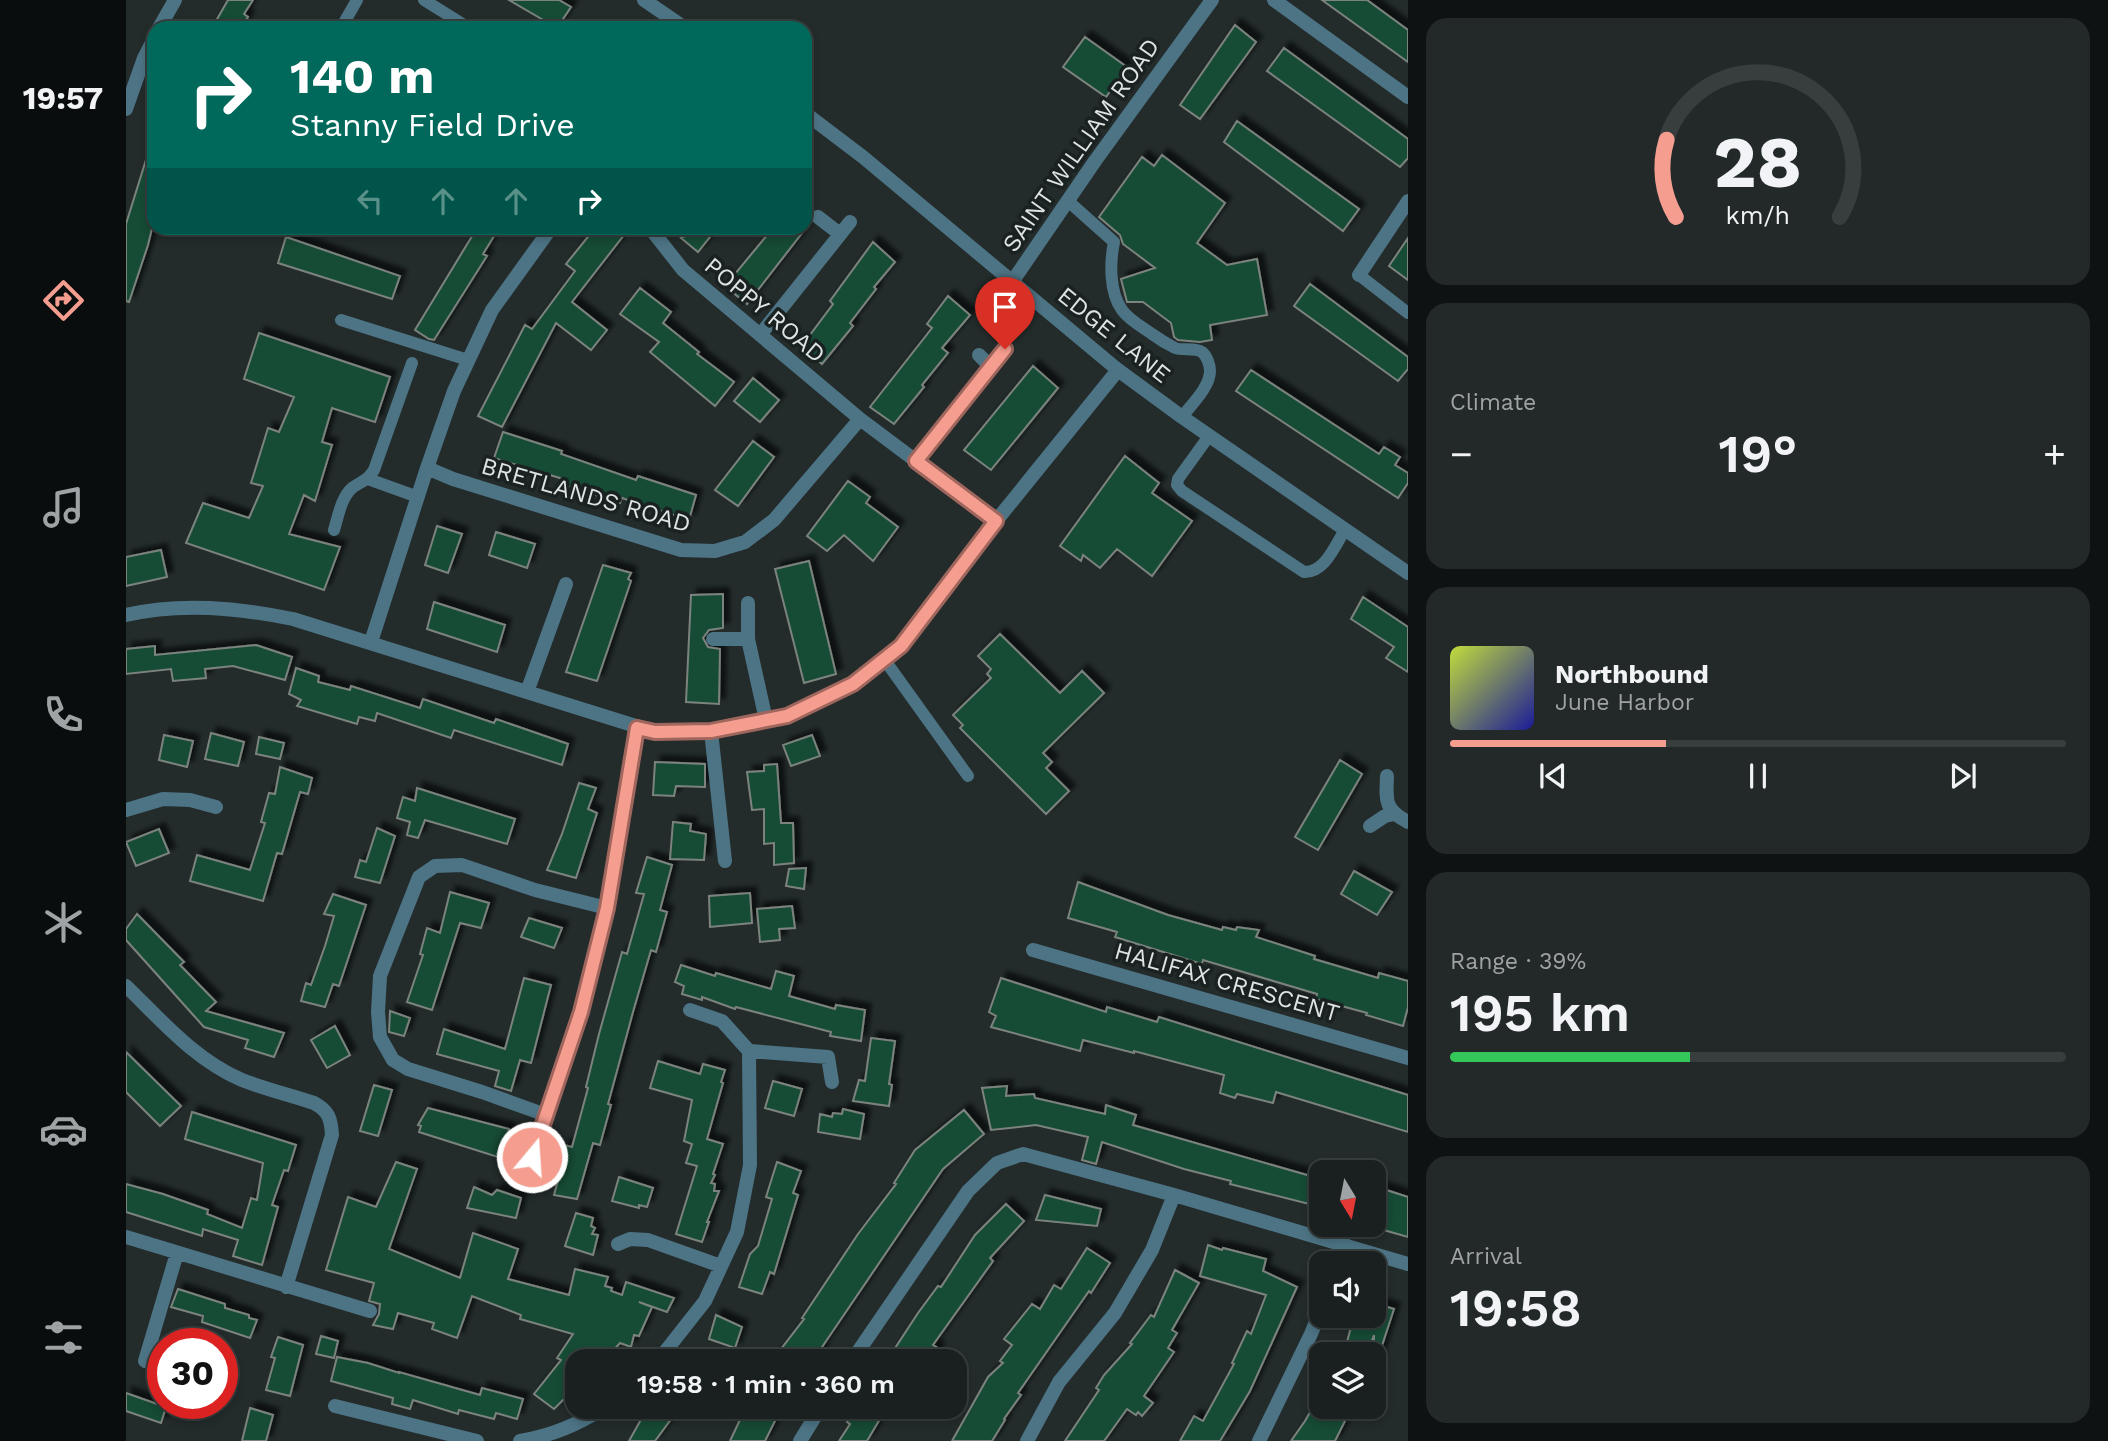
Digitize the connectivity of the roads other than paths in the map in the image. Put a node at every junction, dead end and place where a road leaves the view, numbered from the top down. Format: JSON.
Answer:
{"nodes":[{"id":1,"x":175,"y":0,"type":"edge"},
{"id":2,"x":357,"y":0,"type":"edge"},
{"id":3,"x":424,"y":0,"type":"edge"},
{"id":4,"x":644,"y":0,"type":"edge"},
{"id":5,"x":1274,"y":0,"type":"edge"},
{"id":6,"x":1207,"y":2,"type":"edge"},
{"id":7,"x":163,"y":21,"type":"edge"},
{"id":8,"x":345,"y":21,"type":"edge"},
{"id":9,"x":458,"y":21,"type":"edge"},
{"id":10,"x":675,"y":21,"type":"edge"},
{"id":11,"x":147,"y":52,"type":"edge"},
{"id":12,"x":130,"y":82,"type":"edge"},
{"id":13,"x":1408,"y":97,"type":"edge"},
{"id":14,"x":126,"y":109,"type":"edge"},
{"id":15,"x":812,"y":118,"type":"edge"},
{"id":16,"x":1068,"y":201,"type":"junction"},
{"id":17,"x":1408,"y":201,"type":"edge"},
{"id":18,"x":818,"y":217,"type":"dead end"},
{"id":19,"x":850,"y":222,"type":"dead end"},
{"id":20,"x":841,"y":234,"type":"junction"},
{"id":21,"x":546,"y":235,"type":"edge"},
{"id":22,"x":656,"y":235,"type":"edge"},
{"id":23,"x":1359,"y":275,"type":"joint"},
{"id":24,"x":1012,"y":282,"type":"junction"},
{"id":25,"x":1408,"y":313,"type":"edge"},
{"id":26,"x":341,"y":320,"type":"dead end"},
{"id":27,"x":760,"y":335,"type":"junction"},
{"id":28,"x":1005,"y":349,"type":"dead end"},
{"id":29,"x":979,"y":355,"type":"dead end"},
{"id":30,"x":468,"y":360,"type":"junction"},
{"id":31,"x":412,"y":363,"type":"dead end"},
{"id":32,"x":991,"y":367,"type":"junction"},
{"id":33,"x":1118,"y":370,"type":"junction"},
{"id":34,"x":1182,"y":417,"type":"junction"},
{"id":35,"x":860,"y":419,"type":"junction"},
{"id":36,"x":1209,"y":436,"type":"junction"},
{"id":37,"x":916,"y":461,"type":"junction"},
{"id":38,"x":427,"y":468,"type":"junction"},
{"id":39,"x":368,"y":479,"type":"junction"},
{"id":40,"x":418,"y":496,"type":"junction"},
{"id":41,"x":996,"y":521,"type":"junction"},
{"id":42,"x":334,"y":530,"type":"dead end"},
{"id":43,"x":1345,"y":530,"type":"junction"},
{"id":44,"x":1408,"y":573,"type":"edge"},
{"id":45,"x":566,"y":584,"type":"dead end"},
{"id":46,"x":748,"y":603,"type":"dead end"},
{"id":47,"x":126,"y":615,"type":"edge"},
{"id":48,"x":713,"y":639,"type":"dead end"},
{"id":49,"x":748,"y":639,"type":"junction"},
{"id":50,"x":372,"y":642,"type":"junction"},
{"id":51,"x":884,"y":659,"type":"junction"},
{"id":52,"x":527,"y":692,"type":"junction"},
{"id":53,"x":766,"y":720,"type":"junction"},
{"id":54,"x":637,"y":728,"type":"junction"},
{"id":55,"x":711,"y":731,"type":"junction"},
{"id":56,"x":968,"y":776,"type":"dead end"},
{"id":57,"x":1387,"y":776,"type":"dead end"},
{"id":58,"x":216,"y":807,"type":"dead end"},
{"id":59,"x":126,"y":810,"type":"edge"},
{"id":60,"x":1401,"y":818,"type":"edge"},
{"id":61,"x":1370,"y":826,"type":"dead end"},
{"id":62,"x":725,"y":861,"type":"dead end"},
{"id":63,"x":607,"y":908,"type":"junction"},
{"id":64,"x":1033,"y":950,"type":"dead end"},
{"id":65,"x":126,"y":986,"type":"edge"},
{"id":66,"x":690,"y":1010,"type":"dead end"},
{"id":67,"x":750,"y":1051,"type":"junction"},
{"id":68,"x":1408,"y":1058,"type":"edge"},
{"id":69,"x":832,"y":1082,"type":"dead end"},
{"id":70,"x":546,"y":1115,"type":"junction"},
{"id":71,"x":526,"y":1178,"type":"dead end"},
{"id":72,"x":1174,"y":1195,"type":"junction"},
{"id":73,"x":126,"y":1237,"type":"edge"},
{"id":74,"x":618,"y":1244,"type":"dead end"},
{"id":75,"x":1346,"y":1245,"type":"junction"},
{"id":76,"x":1344,"y":1251,"type":"edge"},
{"id":77,"x":177,"y":1253,"type":"junction"},
{"id":78,"x":1408,"y":1264,"type":"edge"},
{"id":79,"x":721,"y":1266,"type":"junction"},
{"id":80,"x":286,"y":1287,"type":"junction"},
{"id":81,"x":370,"y":1311,"type":"dead end"},
{"id":82,"x":1313,"y":1328,"type":"edge"},
{"id":83,"x":667,"y":1349,"type":"edge"},
{"id":84,"x":859,"y":1349,"type":"edge"},
{"id":85,"x":145,"y":1360,"type":"dead end"},
{"id":86,"x":335,"y":1406,"type":"dead end"},
{"id":87,"x":586,"y":1419,"type":"edge"},
{"id":88,"x":814,"y":1419,"type":"edge"},
{"id":89,"x":452,"y":1438,"type":"edge"},
{"id":90,"x":477,"y":1441,"type":"edge"},
{"id":91,"x":520,"y":1441,"type":"edge"},
{"id":92,"x":800,"y":1441,"type":"edge"},
{"id":93,"x":1027,"y":1441,"type":"edge"},
{"id":94,"x":1259,"y":1441,"type":"edge"}],
"edges":[{"from":1,"to":7,"type":"street"},
{"from":2,"to":8,"type":"lane"},
{"from":3,"to":9,"type":"lane"},
{"from":4,"to":10,"type":"street"},
{"from":5,"to":13,"type":"street"},
{"from":6,"to":16,"type":"street","name":"SAINT WILLIAM ROAD"},
{"from":11,"to":12,"type":"street"},
{"from":12,"to":14,"type":"street"},
{"from":15,"to":24,"type":"street","name":"EDGE LANE"},
{"from":16,"to":24,"type":"street","name":"SAINT WILLIAM ROAD"},
{"from":16,"to":34,"type":"lane"},
{"from":17,"to":23,"type":"street"},
{"from":18,"to":20,"type":"street"},
{"from":19,"to":20,"type":"street"},
{"from":20,"to":27,"type":"street"},
{"from":21,"to":30,"type":"street"},
{"from":22,"to":27,"type":"street","name":"POPPY ROAD"},
{"from":23,"to":25,"type":"lane"},
{"from":24,"to":33,"type":"street","name":"EDGE LANE"},
{"from":26,"to":30,"type":"lane"},
{"from":27,"to":35,"type":"street","name":"POPPY ROAD"},
{"from":28,"to":32,"type":"street"},
{"from":29,"to":32,"type":"street"},
{"from":30,"to":38,"type":"street"},
{"from":31,"to":39,"type":"lane"},
{"from":32,"to":37,"type":"street"},
{"from":33,"to":34,"type":"street","name":"EDGE LANE"},
{"from":33,"to":41,"type":"street"},
{"from":34,"to":36,"type":"street","name":"EDGE LANE"},
{"from":35,"to":37,"type":"street"},
{"from":35,"to":38,"type":"street","name":"BRETLANDS ROAD"},
{"from":36,"to":43,"type":"street","name":"EDGE LANE"},
{"from":36,"to":43,"type":"lane"},
{"from":37,"to":41,"type":"street"},
{"from":38,"to":40,"type":"street"},
{"from":39,"to":40,"type":"lane"},
{"from":39,"to":42,"type":"lane"},
{"from":40,"to":50,"type":"street"},
{"from":41,"to":51,"type":"street"},
{"from":43,"to":44,"type":"street","name":"EDGE LANE"},
{"from":45,"to":52,"type":"street"},
{"from":46,"to":49,"type":"street"},
{"from":47,"to":50,"type":"street"},
{"from":48,"to":49,"type":"street"},
{"from":49,"to":53,"type":"street"},
{"from":50,"to":52,"type":"street"},
{"from":51,"to":53,"type":"street"},
{"from":51,"to":56,"type":"lane"},
{"from":52,"to":54,"type":"street"},
{"from":53,"to":55,"type":"street"},
{"from":54,"to":55,"type":"street"},
{"from":54,"to":63,"type":"street"},
{"from":55,"to":62,"type":"street"},
{"from":57,"to":60,"type":"street"},
{"from":58,"to":59,"type":"street"},
{"from":60,"to":61,"type":"street"},
{"from":63,"to":70,"type":"street"},
{"from":63,"to":70,"type":"street"},
{"from":64,"to":68,"type":"street","name":"HALIFAX CRESCENT"},
{"from":65,"to":80,"type":"street"},
{"from":66,"to":67,"type":"street"},
{"from":67,"to":69,"type":"street"},
{"from":67,"to":79,"type":"street"},
{"from":70,"to":71,"type":"street"},
{"from":72,"to":75,"type":"street"},
{"from":72,"to":84,"type":"street"},
{"from":72,"to":93,"type":"street"},
{"from":73,"to":77,"type":"street"},
{"from":74,"to":79,"type":"street"},
{"from":75,"to":76,"type":"street"},
{"from":75,"to":78,"type":"street"},
{"from":77,"to":80,"type":"street"},
{"from":77,"to":85,"type":"street"},
{"from":79,"to":83,"type":"street"},
{"from":80,"to":81,"type":"street"},
{"from":82,"to":94,"type":"street"},
{"from":86,"to":89,"type":"street"},
{"from":87,"to":91,"type":"street"},
{"from":88,"to":92,"type":"street"},
{"from":89,"to":90,"type":"street"}]}
